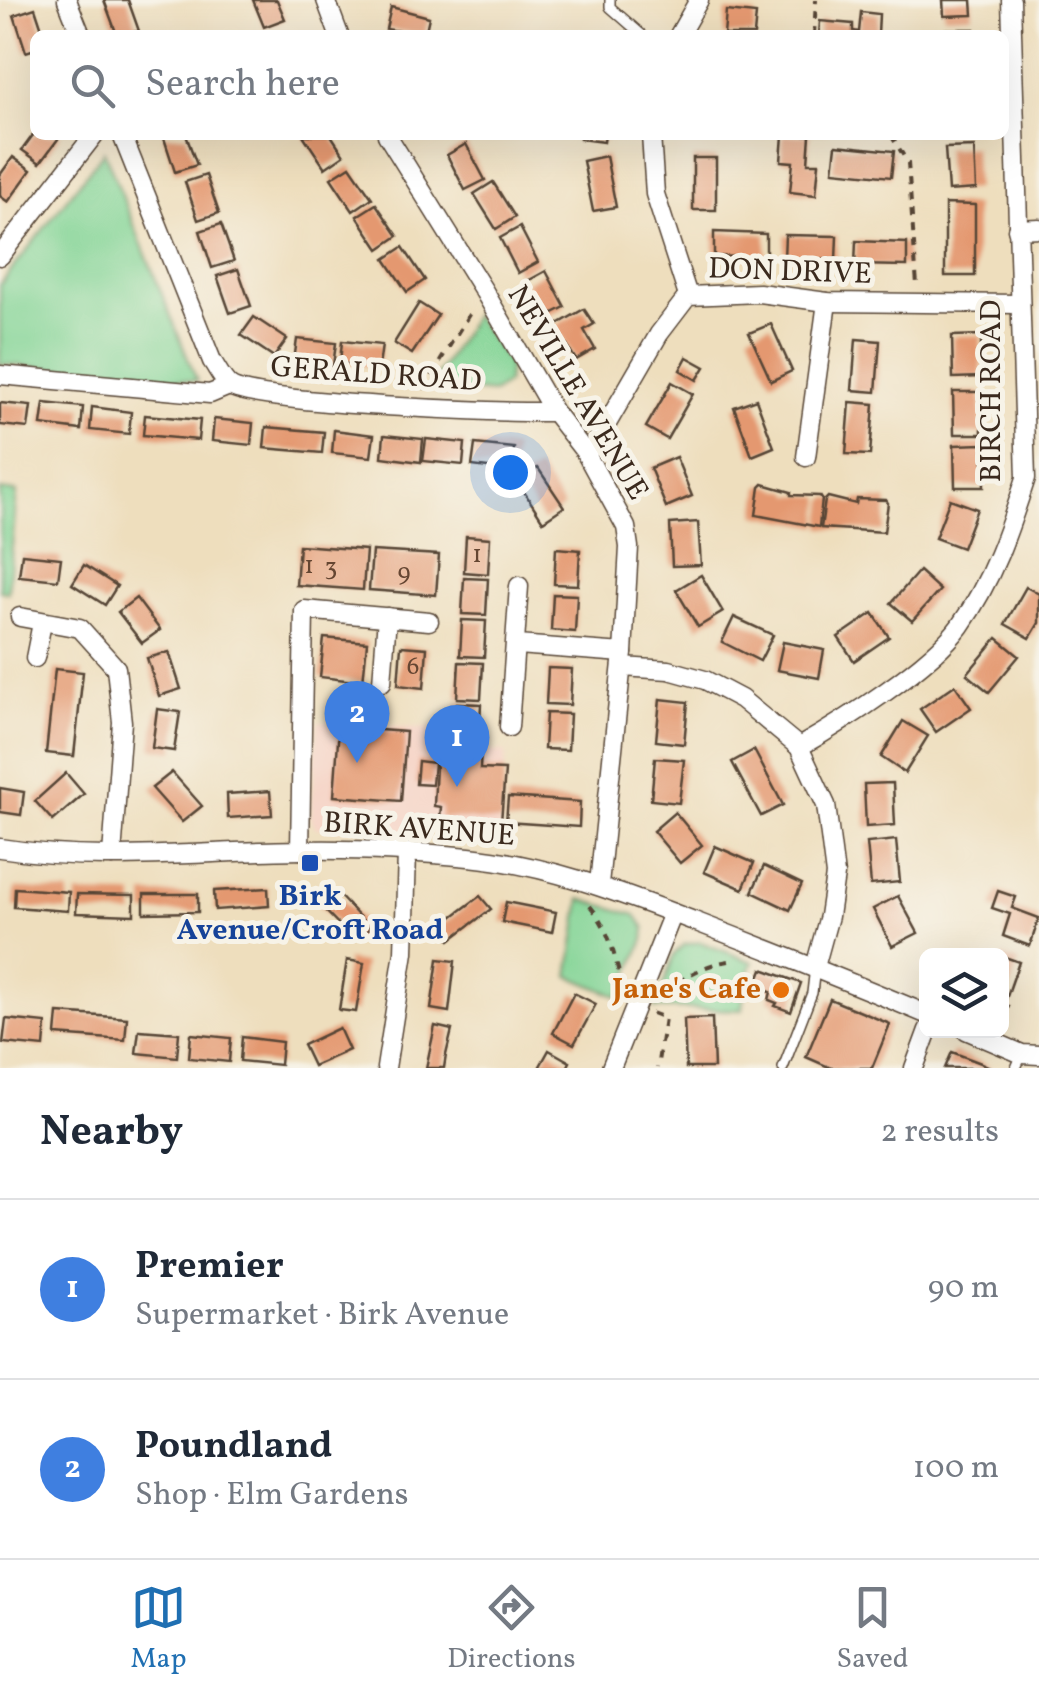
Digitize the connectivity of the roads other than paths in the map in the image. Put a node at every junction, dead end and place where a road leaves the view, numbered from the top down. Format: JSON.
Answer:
{"nodes":[{"id":1,"x":67,"y":0,"type":"edge"},
{"id":2,"x":326,"y":0,"type":"edge"},
{"id":3,"x":610,"y":0,"type":"edge"},
{"id":4,"x":699,"y":0,"type":"edge"},
{"id":5,"x":1011,"y":0,"type":"edge"},
{"id":6,"x":79,"y":30,"type":"edge"},
{"id":7,"x":336,"y":30,"type":"edge"},
{"id":8,"x":636,"y":30,"type":"edge"},
{"id":9,"x":682,"y":30,"type":"edge"},
{"id":10,"x":90,"y":140,"type":"edge"},
{"id":11,"x":124,"y":140,"type":"edge"},
{"id":12,"x":389,"y":140,"type":"edge"},
{"id":13,"x":651,"y":140,"type":"edge"},
{"id":14,"x":1039,"y":228,"type":"edge"},
{"id":15,"x":1017,"y":229,"type":"junction"},
{"id":16,"x":0,"y":256,"type":"edge"},
{"id":17,"x":688,"y":296,"type":"junction"},
{"id":18,"x":827,"y":302,"type":"junction"},
{"id":19,"x":1019,"y":304,"type":"junction"},
{"id":20,"x":0,"y":375,"type":"edge"},
{"id":21,"x":229,"y":386,"type":"junction"},
{"id":22,"x":554,"y":412,"type":"junction"},
{"id":23,"x":584,"y":452,"type":"junction"},
{"id":24,"x":806,"y":457,"type":"dead end"},
{"id":25,"x":1039,"y":462,"type":"edge"},
{"id":26,"x":1026,"y":478,"type":"junction"},
{"id":27,"x":520,"y":586,"type":"dead end"},
{"id":28,"x":20,"y":617,"type":"dead end"},
{"id":29,"x":387,"y":617,"type":"junction"},
{"id":30,"x":428,"y":621,"type":"dead end"},
{"id":31,"x":42,"y":624,"type":"junction"},
{"id":32,"x":517,"y":645,"type":"junction"},
{"id":33,"x":35,"y":658,"type":"dead end"},
{"id":34,"x":622,"y":660,"type":"junction"},
{"id":35,"x":382,"y":682,"type":"dead end"},
{"id":36,"x":508,"y":727,"type":"dead end"},
{"id":37,"x":799,"y":746,"type":"junction"},
{"id":38,"x":0,"y":848,"type":"edge"},
{"id":39,"x":300,"y":850,"type":"junction"},
{"id":40,"x":407,"y":853,"type":"junction"},
{"id":41,"x":112,"y":856,"type":"junction"},
{"id":42,"x":591,"y":882,"type":"junction"},
{"id":43,"x":673,"y":913,"type":"junction"},
{"id":44,"x":815,"y":967,"type":"junction"},
{"id":45,"x":919,"y":1011,"type":"edge"},
{"id":46,"x":925,"y":1038,"type":"edge"},
{"id":47,"x":983,"y":1038,"type":"edge"},
{"id":48,"x":1026,"y":1059,"type":"edge"},
{"id":49,"x":386,"y":1068,"type":"edge"},
{"id":50,"x":611,"y":1068,"type":"edge"},
{"id":51,"x":783,"y":1068,"type":"edge"},
{"id":52,"x":914,"y":1068,"type":"edge"}],
"edges":[{"from":1,"to":6,"type":"street"},
{"from":2,"to":7,"type":"street"},
{"from":3,"to":8,"type":"lane"},
{"from":4,"to":9,"type":"street"},
{"from":5,"to":15,"type":"street","name":"BIRCH ROAD"},
{"from":10,"to":16,"type":"street"},
{"from":11,"to":21,"type":"street","name":"GERALD ROAD"},
{"from":12,"to":22,"type":"street","name":"NEVILLE AVENUE"},
{"from":13,"to":17,"type":"street"},
{"from":14,"to":15,"type":"street"},
{"from":15,"to":19,"type":"street","name":"BIRCH ROAD"},
{"from":17,"to":18,"type":"street","name":"DON DRIVE"},
{"from":17,"to":23,"type":"street","name":"DON DRIVE"},
{"from":18,"to":19,"type":"street","name":"DON DRIVE"},
{"from":18,"to":24,"type":"street"},
{"from":19,"to":26,"type":"street","name":"BIRCH ROAD"},
{"from":20,"to":21,"type":"street"},
{"from":21,"to":22,"type":"street","name":"GERALD ROAD"},
{"from":22,"to":23,"type":"street","name":"NEVILLE AVENUE"},
{"from":23,"to":34,"type":"street","name":"NEVILLE AVENUE"},
{"from":25,"to":26,"type":"street"},
{"from":26,"to":37,"type":"street","name":"BIRCH ROAD"},
{"from":27,"to":32,"type":"street"},
{"from":28,"to":31,"type":"street"},
{"from":29,"to":30,"type":"street"},
{"from":29,"to":35,"type":"street"},
{"from":29,"to":39,"type":"street"},
{"from":31,"to":33,"type":"street"},
{"from":31,"to":41,"type":"street"},
{"from":32,"to":34,"type":"street"},
{"from":32,"to":36,"type":"street"},
{"from":34,"to":37,"type":"street"},
{"from":34,"to":42,"type":"street","name":"NEVILLE AVENUE"},
{"from":37,"to":44,"type":"street"},
{"from":38,"to":41,"type":"street","name":"BIRK AVENUE"},
{"from":39,"to":40,"type":"street","name":"BIRK AVENUE"},
{"from":39,"to":41,"type":"street","name":"BIRK AVENUE"},
{"from":40,"to":42,"type":"street","name":"BIRK AVENUE"},
{"from":40,"to":49,"type":"street"},
{"from":42,"to":43,"type":"street","name":"BIRK AVENUE"},
{"from":43,"to":44,"type":"street","name":"BIRK AVENUE"},
{"from":43,"to":50,"type":"street"},
{"from":44,"to":45,"type":"street","name":"BIRK AVENUE"},
{"from":44,"to":51,"type":"lane"},
{"from":46,"to":52,"type":"street"},
{"from":47,"to":48,"type":"street"}]}
